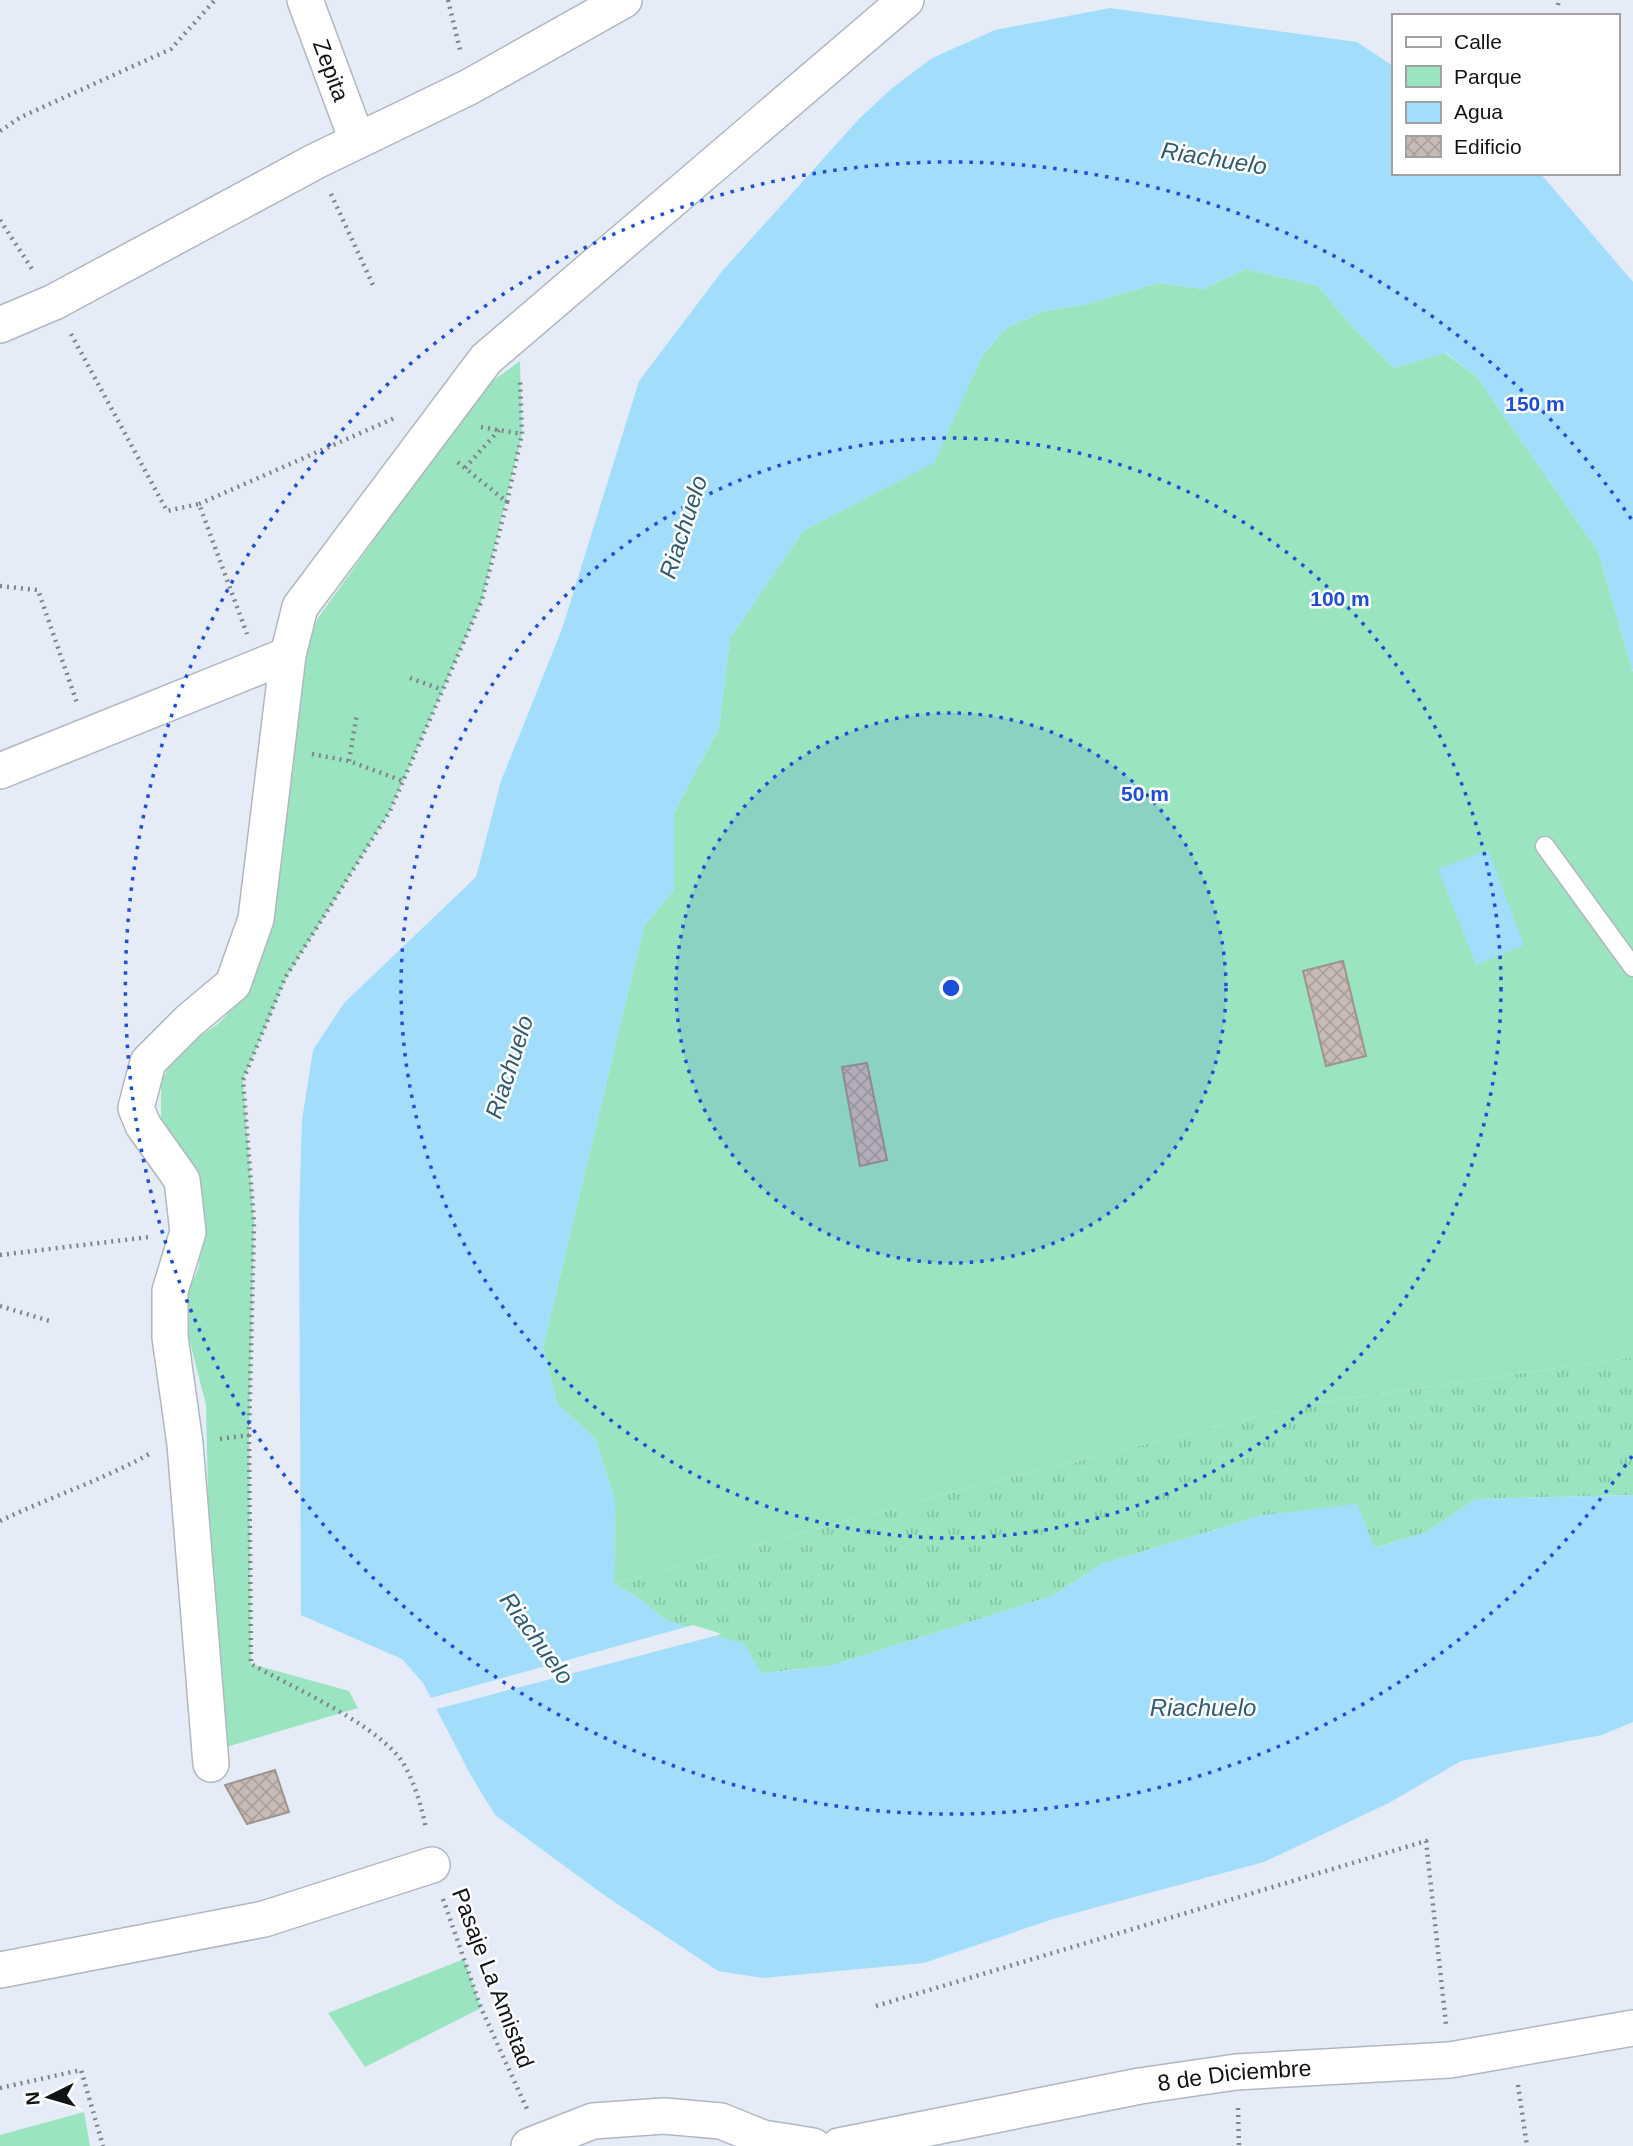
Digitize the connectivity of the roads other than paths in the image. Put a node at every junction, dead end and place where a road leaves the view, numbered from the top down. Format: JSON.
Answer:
{"nodes":[{"id":1,"x":305,"y":0,"type":"edge"},
{"id":2,"x":624,"y":0,"type":"edge"},
{"id":3,"x":906,"y":0,"type":"edge"},
{"id":4,"x":358,"y":140,"type":"junction"},
{"id":5,"x":0,"y":325,"type":"edge"},
{"id":6,"x":288,"y":655,"type":"junction"},
{"id":7,"x":0,"y":771,"type":"edge"},
{"id":8,"x":1545,"y":846,"type":"dead end"},
{"id":9,"x":1633,"y":967,"type":"edge"},
{"id":10,"x":211,"y":1764,"type":"dead end"},
{"id":11,"x":432,"y":1865,"type":"road end"},
{"id":12,"x":0,"y":1970,"type":"edge"},
{"id":13,"x":1633,"y":2028,"type":"edge"},
{"id":14,"x":535,"y":2144,"type":"edge"},
{"id":15,"x":813,"y":2146,"type":"edge"},
{"id":16,"x":839,"y":2146,"type":"edge"},
{"id":17,"x":849,"y":2146,"type":"edge"}],
"edges":[{"from":1,"to":4,"type":"street","name":"Zepita"},
{"from":2,"to":4,"type":"street"},
{"from":3,"to":6,"type":"street"},
{"from":4,"to":5,"type":"street"},
{"from":6,"to":7,"type":"street"},
{"from":6,"to":10,"type":"street"},
{"from":8,"to":9,"type":"lane"},
{"from":11,"to":12,"type":"street"},
{"from":13,"to":17,"type":"street","name":"8 de Diciembre"},
{"from":14,"to":15,"type":"street"},
{"from":16,"to":17,"type":"street","name":"8 de Diciembre"}]}
